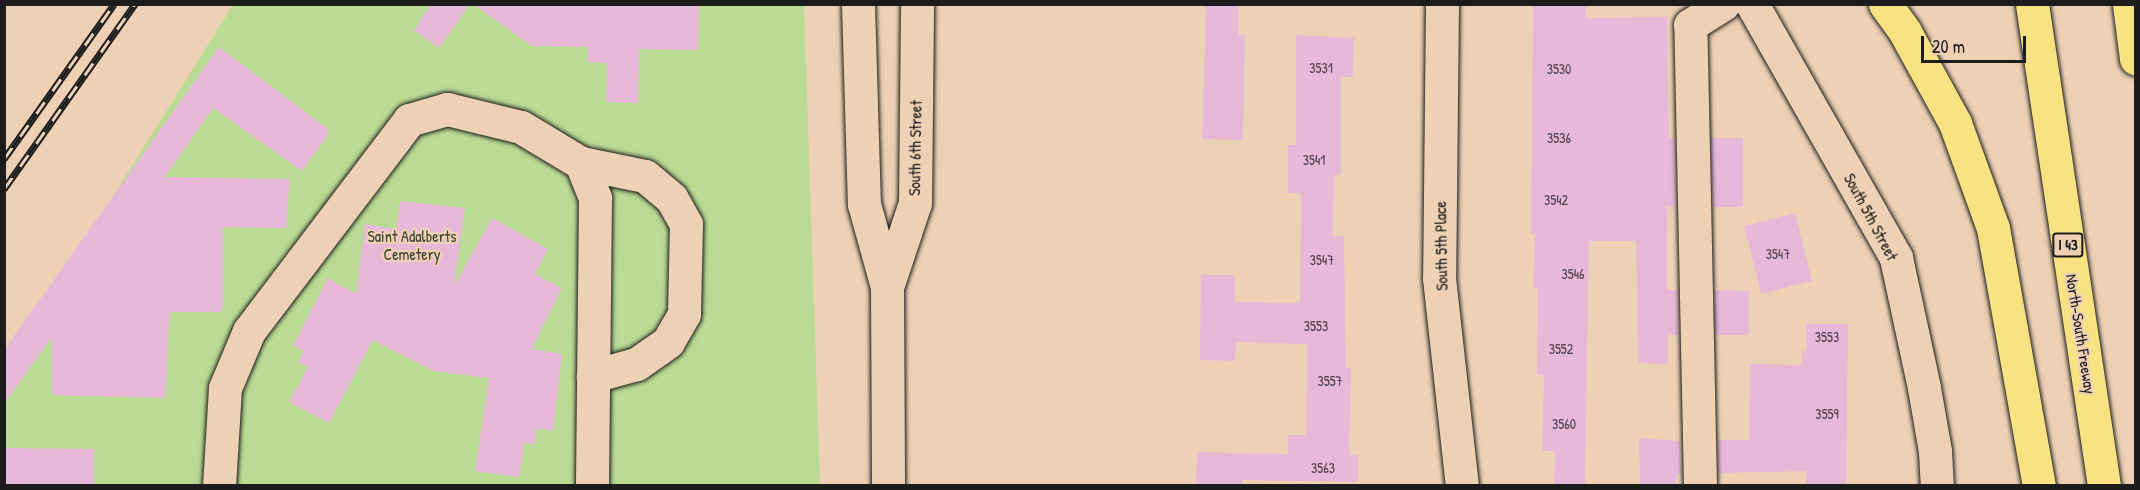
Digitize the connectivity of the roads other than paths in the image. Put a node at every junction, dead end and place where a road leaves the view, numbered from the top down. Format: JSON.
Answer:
{"nodes":[{"id":1,"x":858,"y":4,"type":"edge"},
{"id":2,"x":917,"y":4,"type":"edge"},
{"id":3,"x":1442,"y":4,"type":"edge"},
{"id":4,"x":1723,"y":4,"type":"edge"},
{"id":5,"x":1752,"y":4,"type":"edge"},
{"id":6,"x":1885,"y":4,"type":"edge"},
{"id":7,"x":2031,"y":4,"type":"edge"},
{"id":8,"x":2129,"y":4,"type":"edge"},
{"id":9,"x":2136,"y":59,"type":"edge"},
{"id":10,"x":581,"y":163,"type":"junction"},
{"id":11,"x":887,"y":287,"type":"junction"},
{"id":12,"x":593,"y":376,"type":"junction"},
{"id":13,"x":219,"y":486,"type":"edge"},
{"id":14,"x":592,"y":486,"type":"edge"},
{"id":15,"x":888,"y":486,"type":"edge"},
{"id":16,"x":1462,"y":486,"type":"edge"},
{"id":17,"x":1700,"y":486,"type":"edge"},
{"id":18,"x":1937,"y":486,"type":"edge"},
{"id":19,"x":2039,"y":486,"type":"edge"},
{"id":20,"x":2104,"y":486,"type":"edge"}],
"edges":[{"from":1,"to":11,"type":"street","name":"South 6th Street"},
{"from":2,"to":11,"type":"street","name":"South 6th Street"},
{"from":3,"to":16,"type":"street","name":"South 5th Place"},
{"from":4,"to":17,"type":"street"},
{"from":5,"to":18,"type":"street","name":"South 5th Street"},
{"from":6,"to":19,"type":"highway"},
{"from":7,"to":20,"type":"highway","name":"North-South Freeway","number":"I 43"},
{"from":8,"to":9,"type":"highway"},
{"from":10,"to":12,"type":"street"},
{"from":10,"to":12,"type":"street"},
{"from":10,"to":13,"type":"street"},
{"from":11,"to":15,"type":"street","name":"South 6th Street"},
{"from":12,"to":14,"type":"street"}]}
